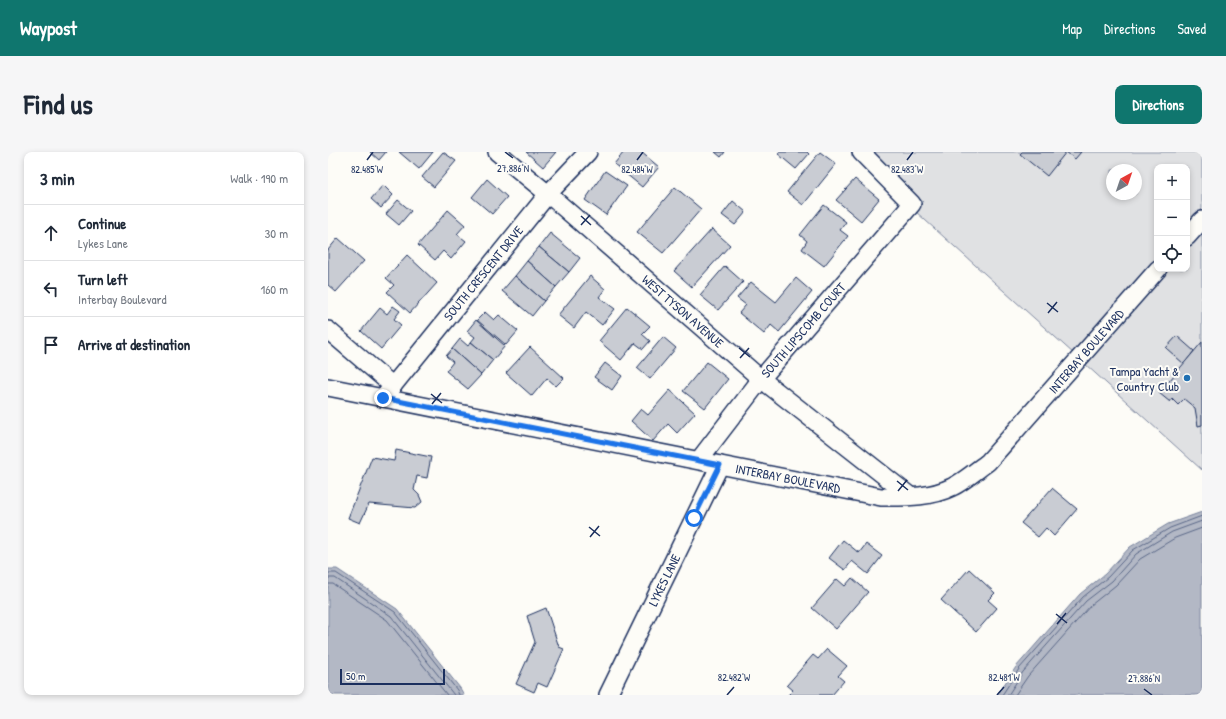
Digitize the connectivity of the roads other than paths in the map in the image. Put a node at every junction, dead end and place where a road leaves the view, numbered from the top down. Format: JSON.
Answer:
{"nodes":[{"id":1,"x":497,"y":152,"type":"edge"},
{"id":2,"x":588,"y":152,"type":"edge"},
{"id":3,"x":861,"y":152,"type":"edge"},
{"id":4,"x":548,"y":194,"type":"junction"},
{"id":5,"x":1202,"y":220,"type":"edge"},
{"id":6,"x":1188,"y":236,"type":"edge"},
{"id":7,"x":1155,"y":272,"type":"edge"},
{"id":8,"x":328,"y":330,"type":"edge"},
{"id":9,"x":762,"y":378,"type":"junction"},
{"id":10,"x":328,"y":387,"type":"edge"},
{"id":11,"x":388,"y":392,"type":"junction"},
{"id":12,"x":698,"y":460,"type":"junction"},
{"id":13,"x":720,"y":465,"type":"junction"},
{"id":14,"x":910,"y":496,"type":"junction"},
{"id":15,"x":608,"y":695,"type":"edge"}],
"edges":[{"from":1,"to":4,"type":"street","name":"WEST TYSON AVENUE"},
{"from":2,"to":4,"type":"street","name":"SOUTH CRESCENT DRIVE"},
{"from":3,"to":9,"type":"street","name":"SOUTH LIPSCOMB COURT"},
{"from":4,"to":9,"type":"street","name":"WEST TYSON AVENUE"},
{"from":4,"to":11,"type":"street","name":"SOUTH CRESCENT DRIVE"},
{"from":5,"to":6,"type":"street"},
{"from":7,"to":14,"type":"street","name":"INTERBAY BOULEVARD"},
{"from":8,"to":11,"type":"street"},
{"from":9,"to":12,"type":"street","name":"SOUTH LIPSCOMB COURT"},
{"from":9,"to":14,"type":"street","name":"WEST TYSON AVENUE"},
{"from":10,"to":11,"type":"street","name":"INTERBAY BOULEVARD"},
{"from":11,"to":12,"type":"street","name":"INTERBAY BOULEVARD"},
{"from":12,"to":13,"type":"street","name":"INTERBAY BOULEVARD"},
{"from":13,"to":14,"type":"street","name":"INTERBAY BOULEVARD"},
{"from":13,"to":15,"type":"street","name":"LYKES LANE"}]}
